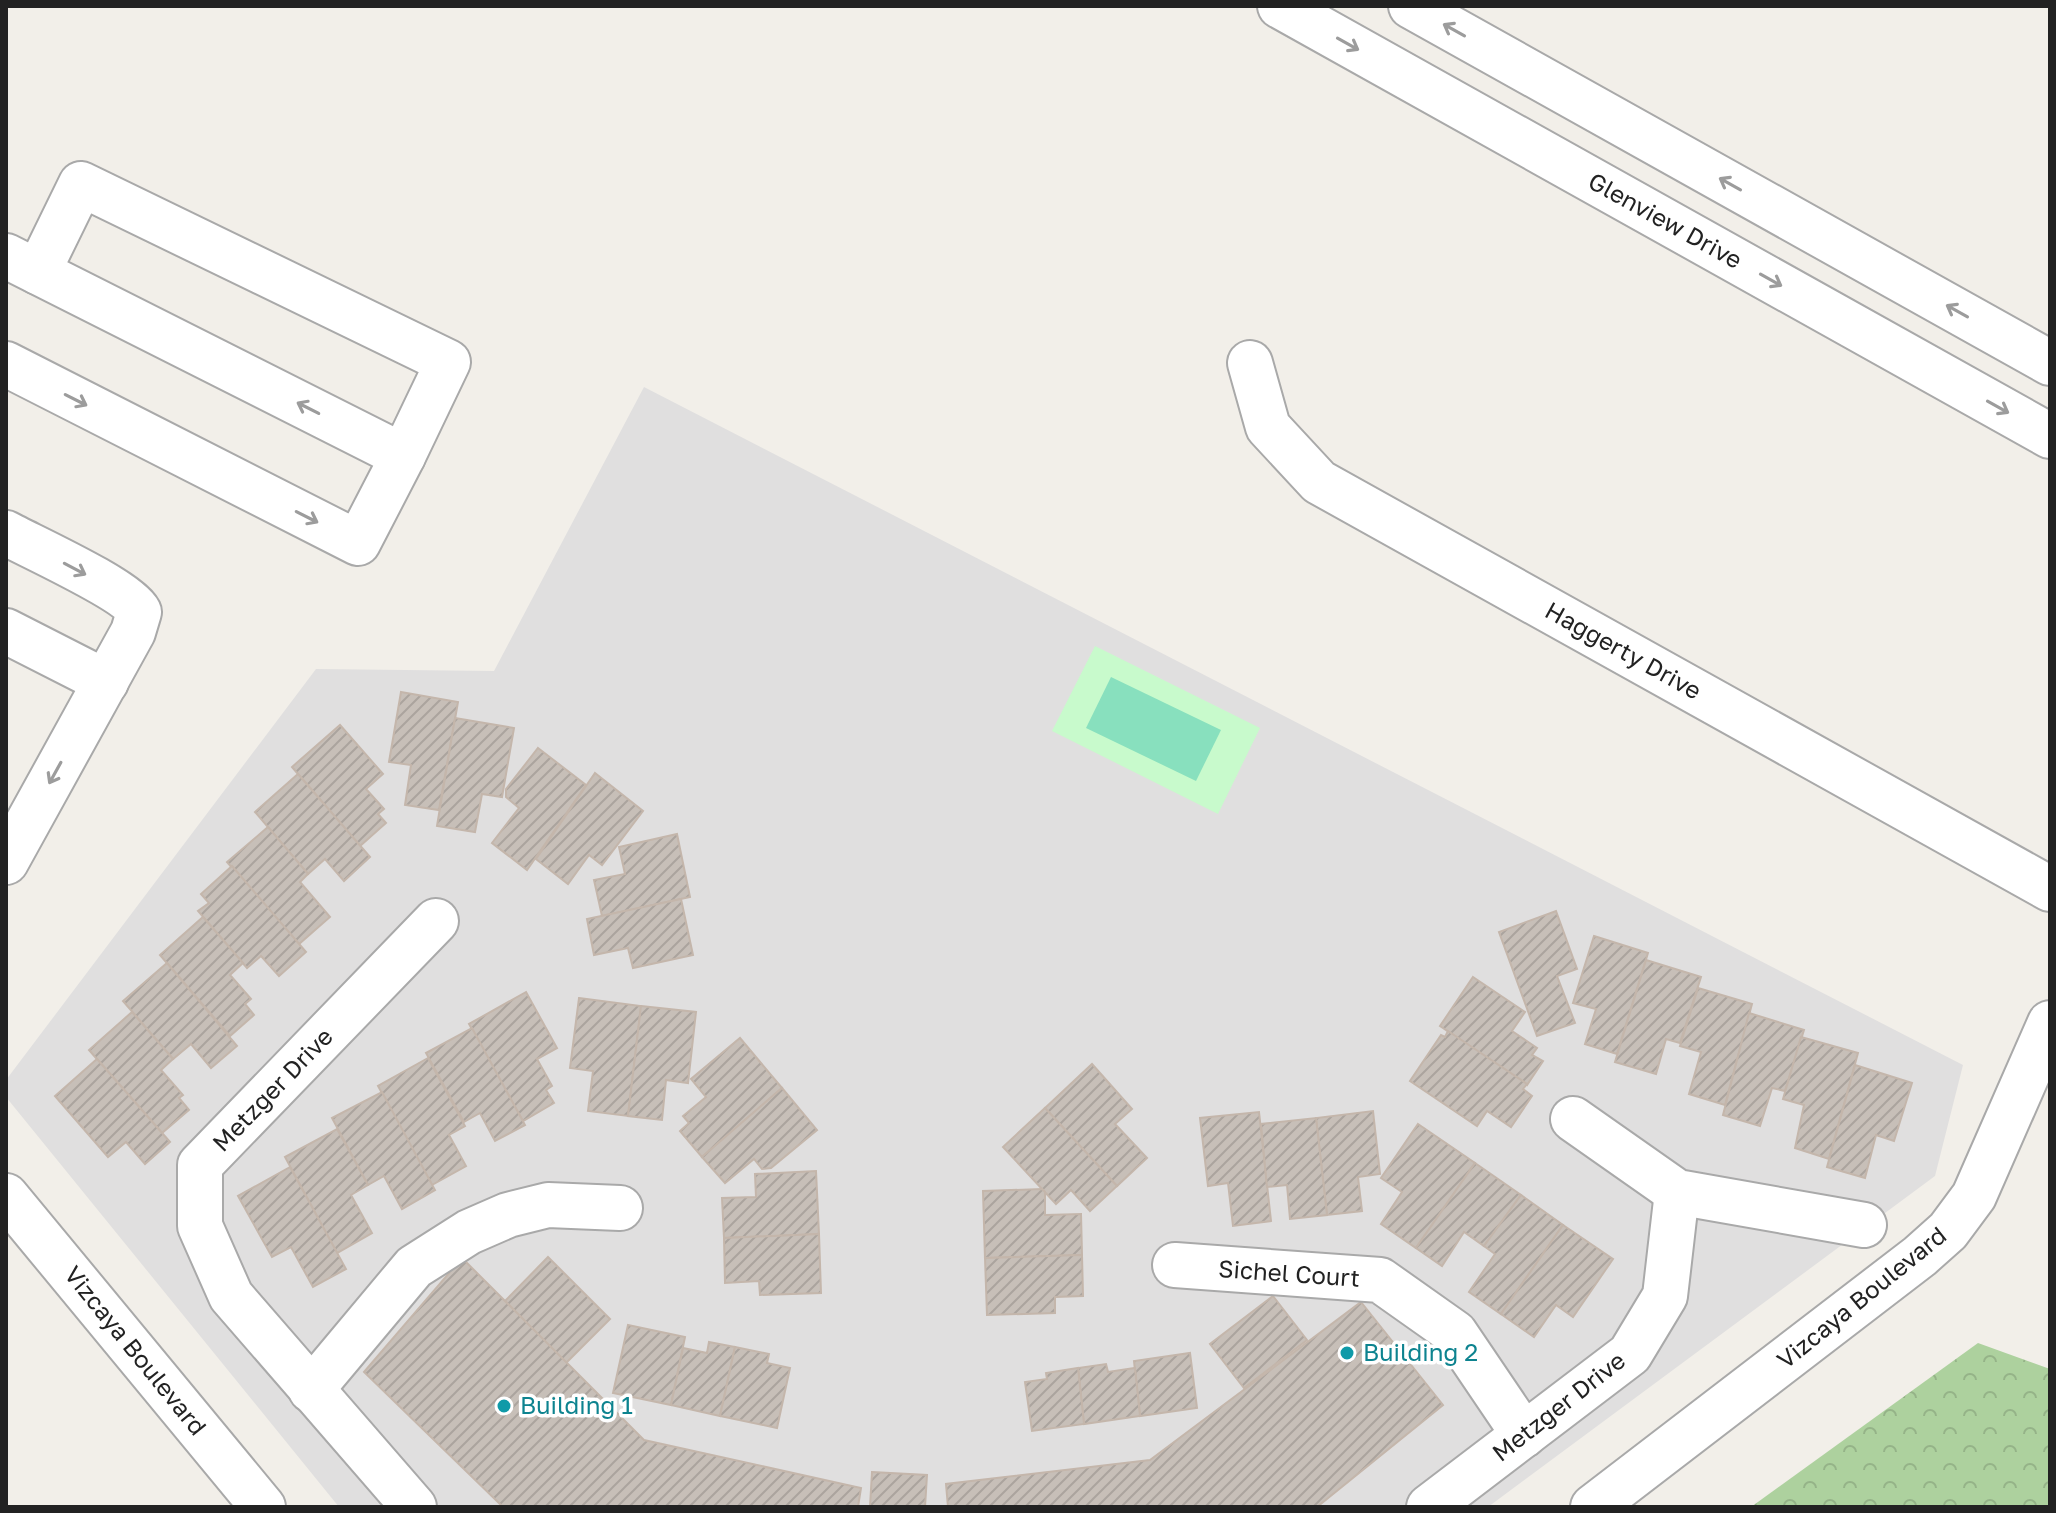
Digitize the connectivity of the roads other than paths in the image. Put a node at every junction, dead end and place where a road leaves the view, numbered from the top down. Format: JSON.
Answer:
{"nodes":[{"id":1,"x":1280,"y":6,"type":"edge"},
{"id":2,"x":1411,"y":6,"type":"edge"},
{"id":3,"x":1495,"y":53,"type":"junction"},
{"id":4,"x":1466,"y":109,"type":"junction"},
{"id":5,"x":22,"y":264,"type":"edge"},
{"id":6,"x":1250,"y":363,"type":"dead end"},
{"id":7,"x":2050,"y":363,"type":"edge"},
{"id":8,"x":6,"y":364,"type":"edge"},
{"id":9,"x":2050,"y":436,"type":"edge"},
{"id":10,"x":403,"y":456,"type":"junction"},
{"id":11,"x":6,"y":533,"type":"edge"},
{"id":12,"x":6,"y":631,"type":"edge"},
{"id":13,"x":106,"y":682,"type":"junction"},
{"id":14,"x":6,"y":862,"type":"edge"},
{"id":15,"x":2050,"y":889,"type":"edge"},
{"id":16,"x":436,"y":921,"type":"dead end"},
{"id":17,"x":2050,"y":1023,"type":"edge"},
{"id":18,"x":1573,"y":1119,"type":"dead end"},
{"id":19,"x":1677,"y":1192,"type":"junction"},
{"id":20,"x":6,"y":1196,"type":"edge"},
{"id":21,"x":620,"y":1208,"type":"dead end"},
{"id":22,"x":1864,"y":1225,"type":"dead end"},
{"id":23,"x":1175,"y":1265,"type":"dead end"},
{"id":24,"x":311,"y":1390,"type":"junction"},
{"id":25,"x":1524,"y":1435,"type":"junction"},
{"id":26,"x":263,"y":1507,"type":"edge"},
{"id":27,"x":414,"y":1507,"type":"edge"},
{"id":28,"x":1429,"y":1507,"type":"edge"},
{"id":29,"x":1593,"y":1507,"type":"edge"}],
"edges":[{"from":1,"to":4,"type":"street","name":"Glenview Drive","one_way":true},
{"from":3,"to":2,"type":"street","one_way":true},
{"from":3,"to":4,"type":"street"},
{"from":7,"to":3,"type":"street","one_way":true},
{"from":4,"to":9,"type":"street","name":"Glenview Drive","one_way":true},
{"from":10,"to":5,"type":"street","one_way":true},
{"from":5,"to":10,"type":"street"},
{"from":6,"to":15,"type":"street","name":"Haggerty Drive"},
{"from":8,"to":10,"type":"street","one_way":true},
{"from":11,"to":13,"type":"street","one_way":true},
{"from":12,"to":13,"type":"street"},
{"from":13,"to":14,"type":"street","one_way":true},
{"from":16,"to":24,"type":"street","name":"Metzger Drive"},
{"from":17,"to":29,"type":"street","name":"Vizcaya Boulevard"},
{"from":18,"to":19,"type":"street"},
{"from":19,"to":22,"type":"street"},
{"from":19,"to":25,"type":"street","name":"Metzger Drive"},
{"from":20,"to":26,"type":"street","name":"Vizcaya Boulevard"},
{"from":21,"to":24,"type":"street"},
{"from":23,"to":25,"type":"street","name":"Sichel Court"},
{"from":24,"to":27,"type":"street","name":"Metzger Drive"},
{"from":25,"to":28,"type":"street","name":"Metzger Drive"}]}
